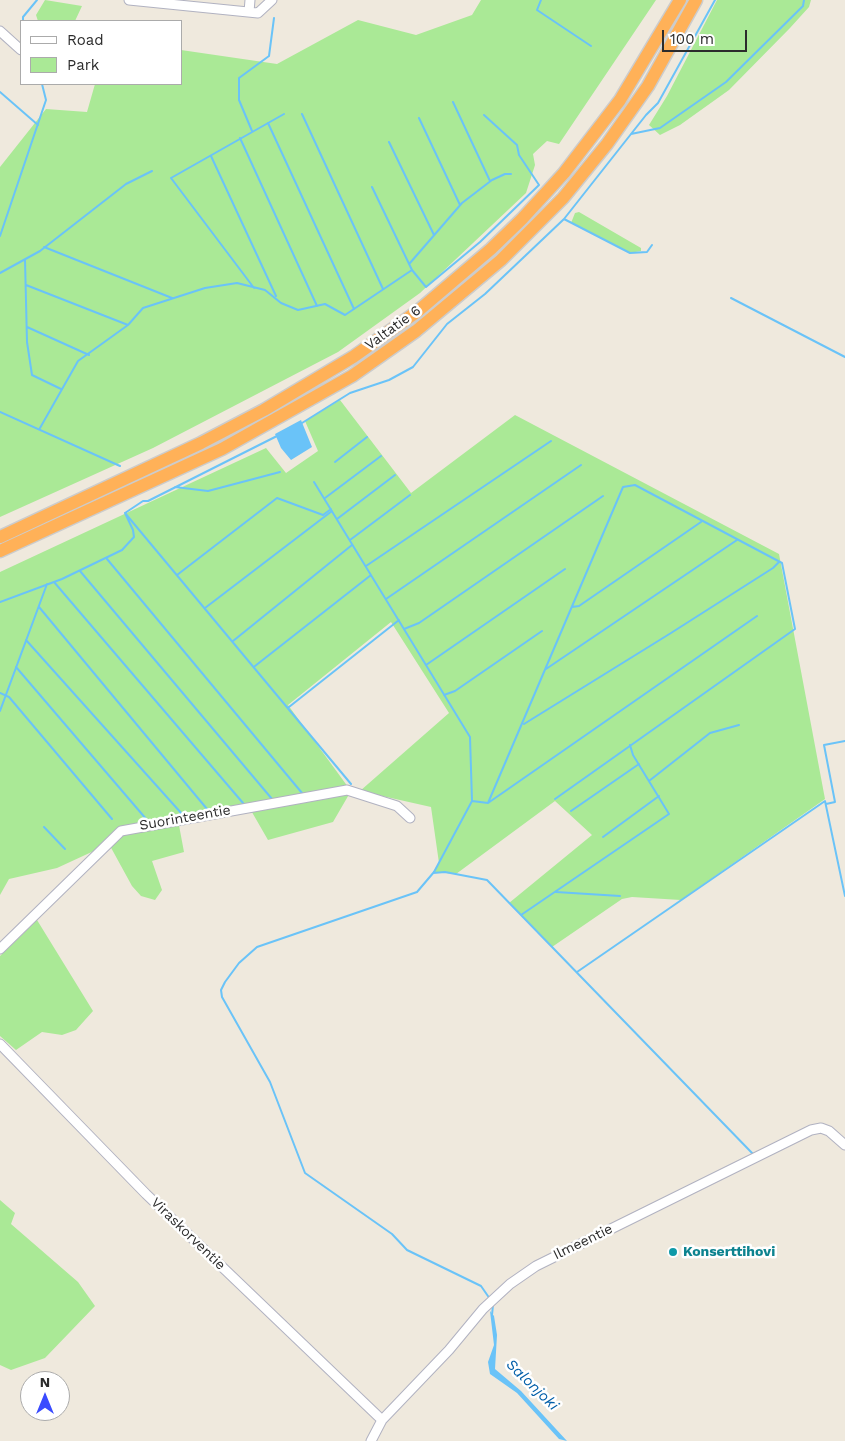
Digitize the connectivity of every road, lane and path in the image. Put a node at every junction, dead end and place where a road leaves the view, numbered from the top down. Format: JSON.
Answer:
{"nodes":[{"id":1,"x":129,"y":0,"type":"edge"},
{"id":2,"x":250,"y":0,"type":"edge"},
{"id":3,"x":272,"y":0,"type":"edge"},
{"id":4,"x":680,"y":0,"type":"edge"},
{"id":5,"x":696,"y":0,"type":"edge"},
{"id":6,"x":249,"y":12,"type":"junction"},
{"id":7,"x":0,"y":31,"type":"edge"},
{"id":8,"x":20,"y":49,"type":"edge"},
{"id":9,"x":0,"y":537,"type":"edge"},
{"id":10,"x":0,"y":551,"type":"edge"},
{"id":11,"x":410,"y":818,"type":"dead end"},
{"id":12,"x":0,"y":949,"type":"edge"},
{"id":13,"x":0,"y":1044,"type":"edge"},
{"id":14,"x":845,"y":1146,"type":"edge"},
{"id":15,"x":382,"y":1420,"type":"junction"},
{"id":16,"x":371,"y":1441,"type":"edge"}],
"edges":[{"from":1,"to":6,"type":"street"},
{"from":2,"to":6,"type":"street"},
{"from":3,"to":6,"type":"street"},
{"from":4,"to":9,"type":"highway","name":"Valtatie 6"},
{"from":5,"to":10,"type":"highway","name":"Valtatie 6"},
{"from":7,"to":8,"type":"street"},
{"from":11,"to":12,"type":"street","name":"Suorinteentie"},
{"from":13,"to":15,"type":"street","name":"Viraskorventie"},
{"from":14,"to":15,"type":"street","name":"Ilmeentie"},
{"from":15,"to":16,"type":"street","name":"Ilmeentie"}]}
